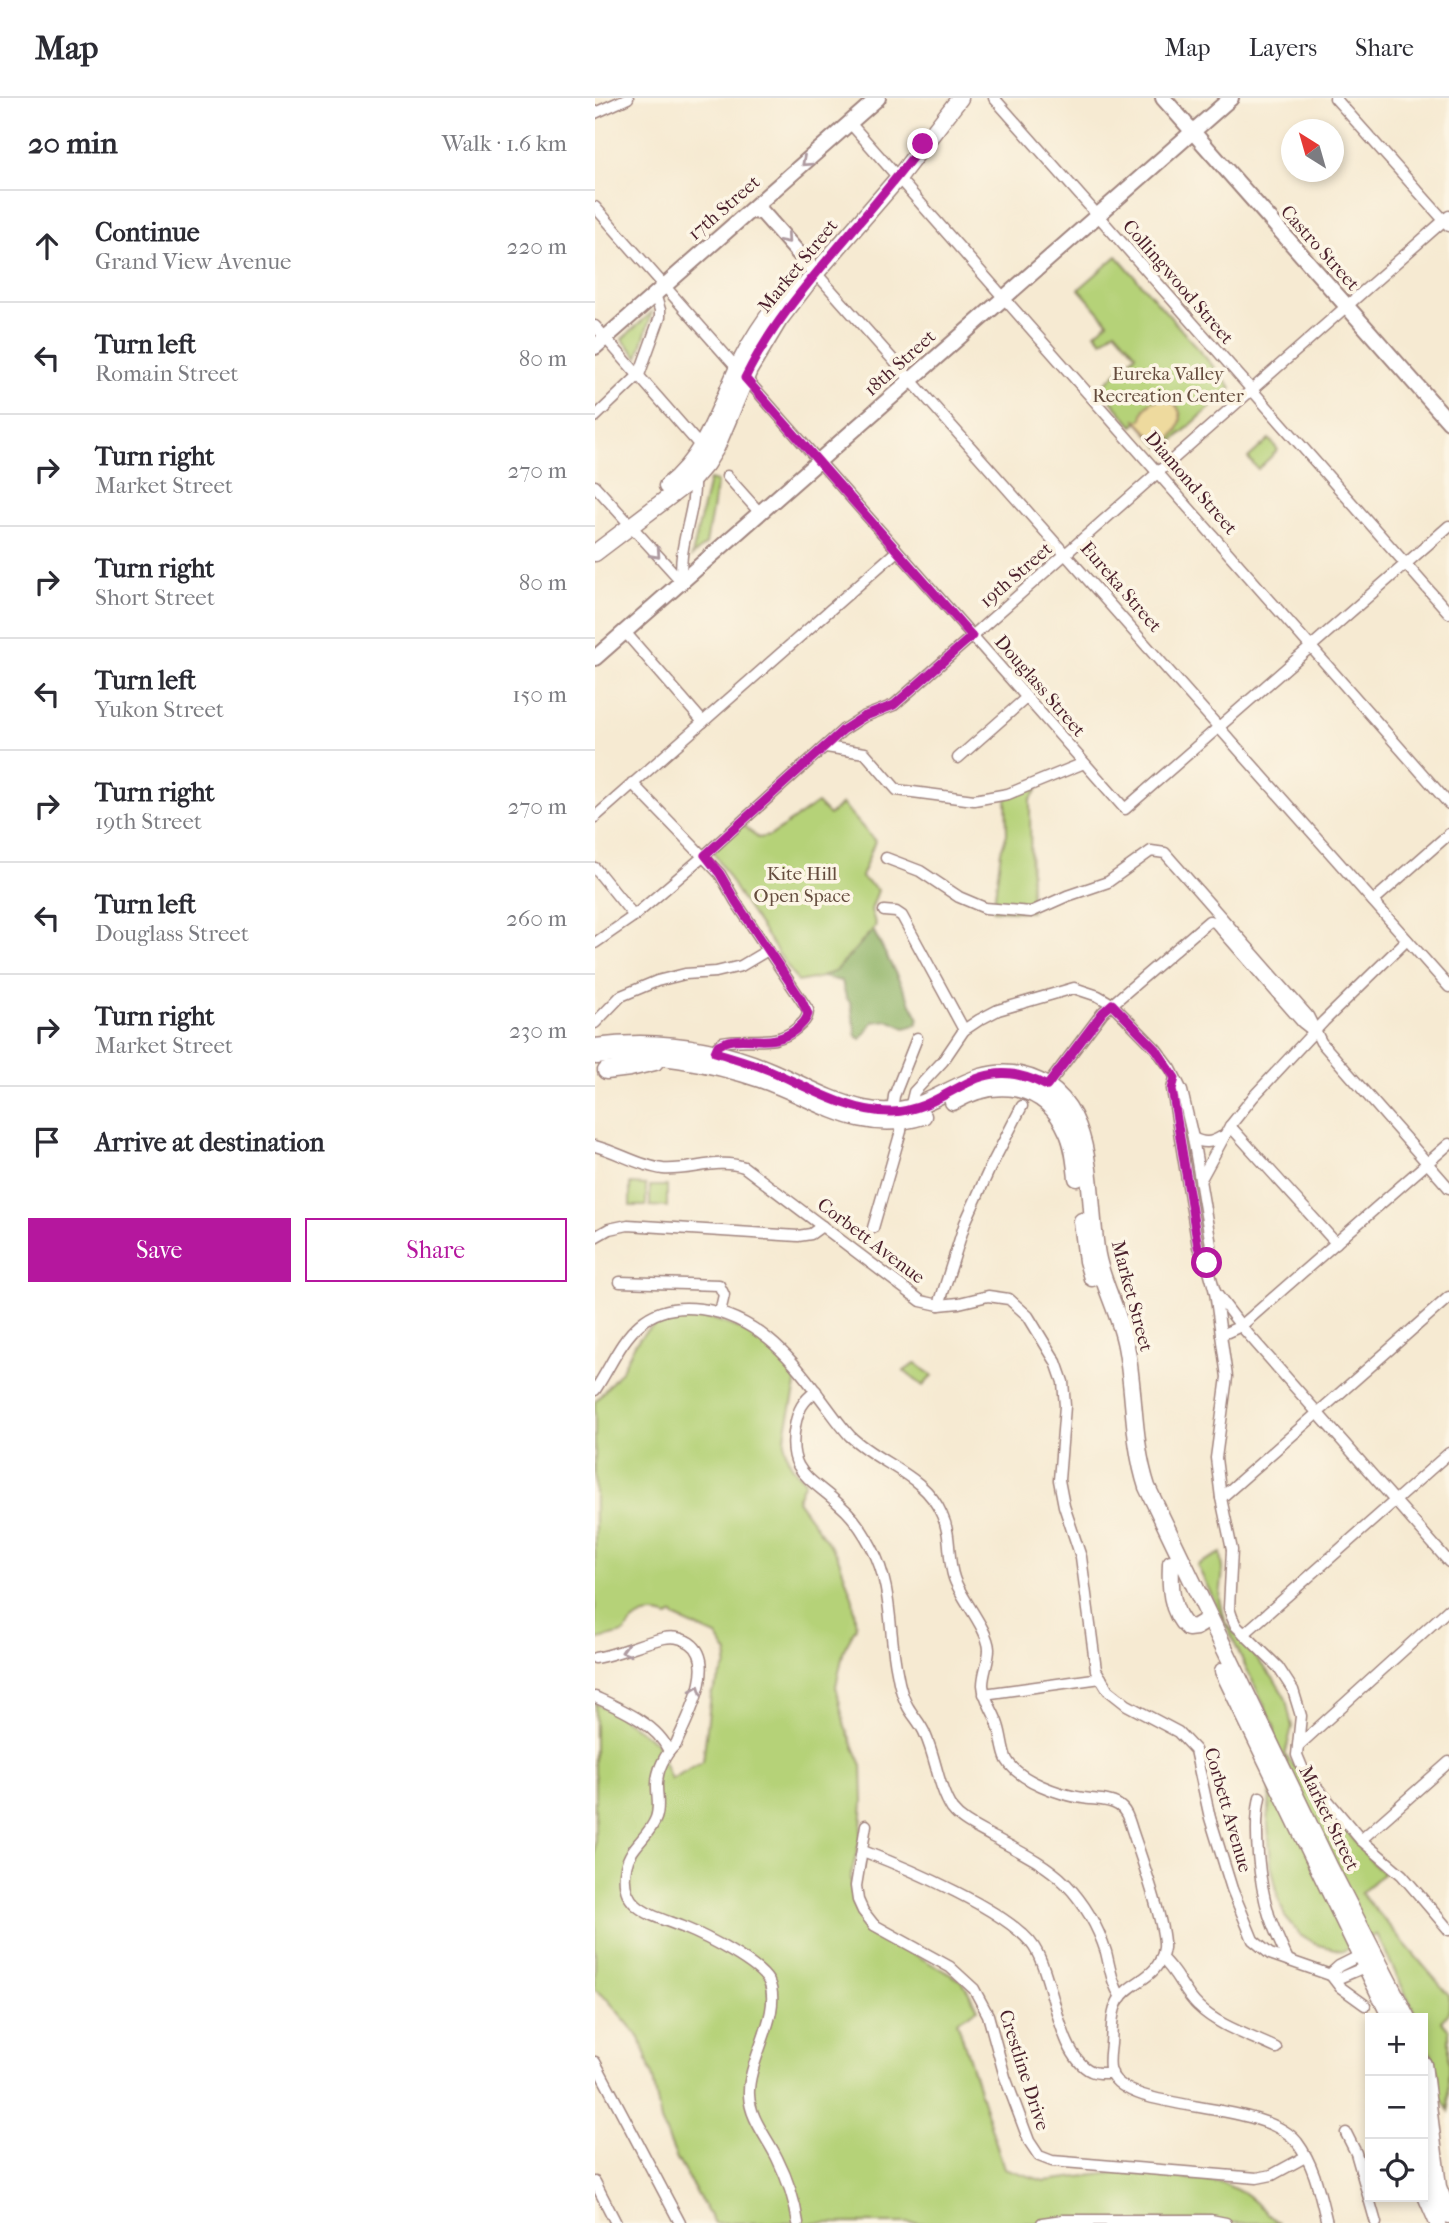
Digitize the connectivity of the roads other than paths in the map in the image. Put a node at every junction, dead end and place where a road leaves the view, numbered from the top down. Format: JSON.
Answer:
{"nodes":[{"id":1,"x":628,"y":98,"type":"edge"},
{"id":2,"x":879,"y":98,"type":"edge"},
{"id":3,"x":950,"y":98,"type":"edge"},
{"id":4,"x":960,"y":98,"type":"edge"},
{"id":5,"x":994,"y":98,"type":"edge"},
{"id":6,"x":1163,"y":98,"type":"edge"},
{"id":7,"x":1231,"y":98,"type":"edge"},
{"id":8,"x":1335,"y":98,"type":"edge"},
{"id":9,"x":595,"y":113,"type":"edge"},
{"id":10,"x":850,"y":123,"type":"junction"},
{"id":11,"x":1193,"y":132,"type":"junction"},
{"id":12,"x":895,"y":174,"type":"junction"},
{"id":13,"x":595,"y":207,"type":"edge"},
{"id":14,"x":758,"y":208,"type":"junction"},
{"id":15,"x":1097,"y":215,"type":"junction"},
{"id":16,"x":1447,"y":221,"type":"edge"},
{"id":17,"x":813,"y":269,"type":"junction"},
{"id":18,"x":659,"y":290,"type":"junction"},
{"id":19,"x":1003,"y":297,"type":"junction"},
{"id":20,"x":1346,"y":306,"type":"junction"},
{"id":21,"x":595,"y":326,"type":"edge"},
{"id":22,"x":600,"y":342,"type":"edge"},
{"id":23,"x":741,"y":374,"type":"junction"},
{"id":24,"x":639,"y":375,"type":"junction"},
{"id":25,"x":910,"y":380,"type":"junction"},
{"id":26,"x":1251,"y":390,"type":"junction"},
{"id":27,"x":595,"y":417,"type":"edge"},
{"id":28,"x":1449,"y":422,"type":"edge"},
{"id":29,"x":702,"y":448,"type":"junction"},
{"id":30,"x":818,"y":461,"type":"junction"},
{"id":31,"x":1158,"y":473,"type":"junction"},
{"id":32,"x":727,"y":476,"type":"dead end"},
{"id":33,"x":694,"y":478,"type":"junction"},
{"id":34,"x":595,"y":486,"type":"edge"},
{"id":35,"x":760,"y":513,"type":"junction"},
{"id":36,"x":627,"y":522,"type":"junction"},
{"id":37,"x":1449,"y":526,"type":"edge"},
{"id":38,"x":595,"y":541,"type":"edge"},
{"id":39,"x":897,"y":551,"type":"junction"},
{"id":40,"x":595,"y":553,"type":"edge"},
{"id":41,"x":1066,"y":553,"type":"junction"},
{"id":42,"x":1405,"y":564,"type":"junction"},
{"id":43,"x":682,"y":582,"type":"junction"},
{"id":44,"x":1449,"y":613,"type":"edge"},
{"id":45,"x":625,"y":632,"type":"junction"},
{"id":46,"x":972,"y":636,"type":"junction"},
{"id":47,"x":1311,"y":647,"type":"junction"},
{"id":48,"x":595,"y":658,"type":"edge"},
{"id":49,"x":1027,"y":698,"type":"junction"},
{"id":50,"x":703,"y":722,"type":"junction"},
{"id":51,"x":1219,"y":728,"type":"junction"},
{"id":52,"x":825,"y":747,"type":"junction"},
{"id":53,"x":958,"y":758,"type":"dead end"},
{"id":54,"x":1084,"y":762,"type":"junction"},
{"id":55,"x":632,"y":783,"type":"junction"},
{"id":56,"x":1449,"y":804,"type":"edge"},
{"id":57,"x":595,"y":817,"type":"edge"},
{"id":58,"x":1449,"y":834,"type":"edge"},
{"id":59,"x":705,"y":855,"type":"junction"},
{"id":60,"x":886,"y":858,"type":"dead end"},
{"id":61,"x":595,"y":869,"type":"edge"},
{"id":62,"x":1373,"y":901,"type":"junction"},
{"id":63,"x":884,"y":911,"type":"dead end"},
{"id":64,"x":633,"y":916,"type":"junction"},
{"id":65,"x":1407,"y":940,"type":"junction"},
{"id":66,"x":595,"y":943,"type":"edge"},
{"id":67,"x":768,"y":950,"type":"junction"},
{"id":68,"x":1449,"y":987,"type":"edge"},
{"id":69,"x":1112,"y":1004,"type":"junction"},
{"id":70,"x":595,"y":1023,"type":"edge"},
{"id":71,"x":964,"y":1030,"type":"junction"},
{"id":72,"x":1315,"y":1031,"type":"junction"},
{"id":73,"x":918,"y":1038,"type":"dead end"},
{"id":74,"x":595,"y":1047,"type":"edge"},
{"id":75,"x":622,"y":1049,"type":"junction"},
{"id":76,"x":595,"y":1056,"type":"edge"},
{"id":77,"x":673,"y":1060,"type":"junction"},
{"id":78,"x":714,"y":1060,"type":"junction"},
{"id":79,"x":600,"y":1072,"type":"edge"},
{"id":80,"x":1175,"y":1078,"type":"junction"},
{"id":81,"x":1047,"y":1086,"type":"junction"},
{"id":82,"x":1022,"y":1106,"type":"dead end"},
{"id":83,"x":901,"y":1114,"type":"junction"},
{"id":84,"x":1228,"y":1130,"type":"junction"},
{"id":85,"x":1193,"y":1138,"type":"junction"},
{"id":86,"x":1449,"y":1144,"type":"edge"},
{"id":87,"x":595,"y":1146,"type":"edge"},
{"id":88,"x":1427,"y":1163,"type":"junction"},
{"id":89,"x":1201,"y":1179,"type":"junction"},
{"id":90,"x":1449,"y":1188,"type":"edge"},
{"id":91,"x":822,"y":1226,"type":"junction"},
{"id":92,"x":873,"y":1228,"type":"dead end"},
{"id":93,"x":595,"y":1237,"type":"edge"},
{"id":94,"x":1336,"y":1243,"type":"junction"},
{"id":95,"x":1207,"y":1263,"type":"junction"},
{"id":96,"x":621,"y":1282,"type":"dead end"},
{"id":97,"x":1215,"y":1292,"type":"junction"},
{"id":98,"x":1449,"y":1297,"type":"edge"},
{"id":99,"x":939,"y":1304,"type":"junction"},
{"id":100,"x":720,"y":1312,"type":"junction"},
{"id":101,"x":1241,"y":1326,"type":"junction"},
{"id":102,"x":1221,"y":1335,"type":"junction"},
{"id":103,"x":595,"y":1390,"type":"edge"},
{"id":104,"x":816,"y":1391,"type":"junction"},
{"id":105,"x":1318,"y":1413,"type":"junction"},
{"id":106,"x":1449,"y":1453,"type":"edge"},
{"id":107,"x":1221,"y":1498,"type":"junction"},
{"id":108,"x":1395,"y":1501,"type":"junction"},
{"id":109,"x":1449,"y":1562,"type":"edge"},
{"id":110,"x":1449,"y":1609,"type":"edge"},
{"id":111,"x":1204,"y":1619,"type":"junction"},
{"id":112,"x":1244,"y":1634,"type":"junction"},
{"id":113,"x":595,"y":1658,"type":"edge"},
{"id":114,"x":1101,"y":1678,"type":"junction"},
{"id":115,"x":984,"y":1694,"type":"junction"},
{"id":116,"x":595,"y":1697,"type":"edge"},
{"id":117,"x":1298,"y":1746,"type":"junction"},
{"id":118,"x":669,"y":1751,"type":"junction"},
{"id":119,"x":1449,"y":1762,"type":"edge"},
{"id":120,"x":1260,"y":1797,"type":"dead end"},
{"id":121,"x":866,"y":1825,"type":"dead end"},
{"id":122,"x":1361,"y":1840,"type":"junction"},
{"id":123,"x":863,"y":1851,"type":"junction"},
{"id":124,"x":1449,"y":1930,"type":"edge"},
{"id":125,"x":1367,"y":1953,"type":"junction"},
{"id":126,"x":1161,"y":1958,"type":"junction"},
{"id":127,"x":1288,"y":1960,"type":"junction"},
{"id":128,"x":1329,"y":1974,"type":"junction"},
{"id":129,"x":1121,"y":1997,"type":"junction"},
{"id":130,"x":1366,"y":2005,"type":"dead end"},
{"id":131,"x":1389,"y":2013,"type":"edge"},
{"id":132,"x":1404,"y":2013,"type":"edge"},
{"id":133,"x":1276,"y":2048,"type":"dead end"},
{"id":134,"x":595,"y":2062,"type":"edge"},
{"id":135,"x":1112,"y":2073,"type":"junction"},
{"id":136,"x":1424,"y":2076,"type":"edge"},
{"id":137,"x":1346,"y":2133,"type":"dead end"},
{"id":138,"x":1305,"y":2157,"type":"junction"},
{"id":139,"x":595,"y":2182,"type":"edge"},
{"id":140,"x":1428,"y":2200,"type":"edge"},
{"id":141,"x":1449,"y":2215,"type":"edge"},
{"id":142,"x":616,"y":2223,"type":"edge"},
{"id":143,"x":680,"y":2223,"type":"edge"},
{"id":144,"x":798,"y":2223,"type":"edge"},
{"id":145,"x":1042,"y":2223,"type":"edge"},
{"id":146,"x":1226,"y":2223,"type":"edge"},
{"id":147,"x":1327,"y":2223,"type":"edge"},
{"id":148,"x":1376,"y":2223,"type":"edge"},
{"id":149,"x":1438,"y":2223,"type":"edge"}],
"edges":[{"from":1,"to":9,"type":"street"},
{"from":2,"to":10,"type":"street","name":"17th Street"},
{"from":3,"to":12,"type":"main road","name":"Market Street"},
{"from":4,"to":12,"type":"main road","name":"Market Street"},
{"from":5,"to":15,"type":"street","name":"Collingwood Street"},
{"from":6,"to":11,"type":"street","name":"Castro Street"},
{"from":7,"to":11,"type":"street","name":"18th Street"},
{"from":8,"to":16,"type":"street"},
{"from":10,"to":12,"type":"street","name":"Diamond Street"},
{"from":10,"to":14,"type":"street","name":"17th Street","one_way":true},
{"from":11,"to":15,"type":"street","name":"18th Street"},
{"from":11,"to":20,"type":"street","name":"Castro Street"},
{"from":12,"to":17,"type":"main road","name":"Market Street"},
{"from":12,"to":19,"type":"street","name":"Diamond Street"},
{"from":13,"to":18,"type":"street","name":"Douglass Street"},
{"from":14,"to":17,"type":"street","name":"Eureka Street","one_way":true},
{"from":14,"to":18,"type":"street","name":"17th Street"},
{"from":15,"to":19,"type":"street","name":"18th Street"},
{"from":15,"to":26,"type":"street","name":"Collingwood Street"},
{"from":16,"to":20,"type":"street","name":"19th Street"},
{"from":17,"to":23,"type":"main road","name":"Market Street"},
{"from":17,"to":25,"type":"street","name":"Eureka Street"},
{"from":18,"to":22,"type":"street","name":"17th Street"},
{"from":18,"to":23,"type":"street","name":"Douglass Street"},
{"from":18,"to":24,"type":"street"},
{"from":19,"to":25,"type":"street","name":"18th Street"},
{"from":19,"to":31,"type":"street","name":"Diamond Street"},
{"from":20,"to":26,"type":"street","name":"19th Street"},
{"from":20,"to":28,"type":"street","name":"Castro Street"},
{"from":21,"to":22,"type":"street"},
{"from":22,"to":24,"type":"street"},
{"from":23,"to":29,"type":"main road","name":"Market Street"},
{"from":23,"to":30,"type":"street","name":"Douglass Street"},
{"from":23,"to":33,"type":"main road","name":"Market Street"},
{"from":24,"to":27,"type":"street"},
{"from":24,"to":29,"type":"street"},
{"from":25,"to":30,"type":"street","name":"18th Street"},
{"from":25,"to":41,"type":"street","name":"Eureka Street"},
{"from":26,"to":31,"type":"street","name":"19th Street"},
{"from":26,"to":42,"type":"street","name":"Collingwood Street"},
{"from":29,"to":36,"type":"main road","name":"Market Street"},
{"from":30,"to":35,"type":"street","name":"18th Street"},
{"from":30,"to":39,"type":"street","name":"Douglass Street"},
{"from":31,"to":41,"type":"street","name":"19th Street"},
{"from":31,"to":47,"type":"street","name":"Diamond Street"},
{"from":32,"to":35,"type":"street"},
{"from":33,"to":36,"type":"main road","name":"Market Street"},
{"from":33,"to":43,"type":"street"},
{"from":34,"to":36,"type":"street"},
{"from":35,"to":43,"type":"street","name":"18th Street"},
{"from":36,"to":38,"type":"main road","name":"Market Street"},
{"from":36,"to":40,"type":"main road","name":"Market Street"},
{"from":36,"to":43,"type":"street","one_way":true},
{"from":37,"to":42,"type":"street"},
{"from":39,"to":46,"type":"street","name":"Douglass Street"},
{"from":39,"to":50,"type":"street"},
{"from":41,"to":46,"type":"street","name":"19th Street"},
{"from":41,"to":51,"type":"street","name":"Eureka Street"},
{"from":42,"to":44,"type":"street","name":"Collingwood Street"},
{"from":42,"to":47,"type":"street"},
{"from":43,"to":45,"type":"street","name":"18th Street"},
{"from":45,"to":48,"type":"street","name":"18th Street"},
{"from":45,"to":50,"type":"street"},
{"from":46,"to":49,"type":"street","name":"Douglass Street"},
{"from":46,"to":52,"type":"street","name":"19th Street"},
{"from":47,"to":51,"type":"street"},
{"from":47,"to":56,"type":"street","name":"Diamond Street"},
{"from":49,"to":53,"type":"street"},
{"from":49,"to":54,"type":"street","name":"Douglass Street"},
{"from":50,"to":55,"type":"street"},
{"from":51,"to":54,"type":"street","name":"Douglass Street"},
{"from":51,"to":62,"type":"street","name":"Eureka Street"},
{"from":52,"to":54,"type":"street"},
{"from":52,"to":59,"type":"street","name":"19th Street"},
{"from":55,"to":57,"type":"street"},
{"from":55,"to":59,"type":"street"},
{"from":58,"to":62,"type":"street"},
{"from":59,"to":64,"type":"street","name":"19th Street"},
{"from":59,"to":67,"type":"street"},
{"from":60,"to":72,"type":"street"},
{"from":61,"to":64,"type":"street"},
{"from":62,"to":65,"type":"street","name":"Eureka Street"},
{"from":63,"to":71,"type":"street"},
{"from":64,"to":66,"type":"street","name":"19th Street"},
{"from":65,"to":68,"type":"street","name":"Eureka Street"},
{"from":65,"to":72,"type":"street"},
{"from":67,"to":70,"type":"street"},
{"from":67,"to":78,"type":"street"},
{"from":69,"to":71,"type":"street"},
{"from":69,"to":72,"type":"street"},
{"from":69,"to":80,"type":"street"},
{"from":69,"to":81,"type":"street"},
{"from":71,"to":83,"type":"street"},
{"from":72,"to":84,"type":"street"},
{"from":72,"to":88,"type":"street"},
{"from":73,"to":83,"type":"street"},
{"from":74,"to":75,"type":"main road","name":"Market Street"},
{"from":75,"to":76,"type":"main road","name":"Market Street"},
{"from":75,"to":77,"type":"main road","name":"Market Street"},
{"from":75,"to":78,"type":"main road","name":"Market Street"},
{"from":75,"to":79,"type":"street"},
{"from":77,"to":78,"type":"main road","name":"Market Street"},
{"from":77,"to":79,"type":"main road"},
{"from":78,"to":83,"type":"main road","name":"Market Street"},
{"from":80,"to":85,"type":"street"},
{"from":80,"to":95,"type":"street"},
{"from":81,"to":83,"type":"main road","name":"Market Street"},
{"from":81,"to":111,"type":"main road","name":"Market Street"},
{"from":82,"to":99,"type":"street"},
{"from":83,"to":92,"type":"street"},
{"from":83,"to":111,"type":"main road","name":"Market Street"},
{"from":84,"to":85,"type":"street"},
{"from":84,"to":89,"type":"street"},
{"from":84,"to":94,"type":"street"},
{"from":85,"to":89,"type":"street"},
{"from":86,"to":88,"type":"street"},
{"from":87,"to":91,"type":"street","name":"Corbett Avenue"},
{"from":88,"to":90,"type":"street"},
{"from":88,"to":94,"type":"street"},
{"from":89,"to":95,"type":"street"},
{"from":91,"to":93,"type":"street"},
{"from":91,"to":99,"type":"street","name":"Corbett Avenue"},
{"from":94,"to":101,"type":"street"},
{"from":95,"to":97,"type":"street"},
{"from":96,"to":100,"type":"street"},
{"from":97,"to":101,"type":"street"},
{"from":97,"to":102,"type":"street"},
{"from":98,"to":105,"type":"street"},
{"from":99,"to":114,"type":"street","name":"Corbett Avenue"},
{"from":100,"to":103,"type":"street"},
{"from":100,"to":104,"type":"street"},
{"from":101,"to":102,"type":"street"},
{"from":101,"to":105,"type":"street"},
{"from":102,"to":107,"type":"street"},
{"from":104,"to":115,"type":"street"},
{"from":104,"to":129,"type":"street"},
{"from":105,"to":107,"type":"street"},
{"from":105,"to":108,"type":"street"},
{"from":106,"to":108,"type":"street"},
{"from":107,"to":112,"type":"street"},
{"from":108,"to":109,"type":"street"},
{"from":108,"to":112,"type":"street"},
{"from":110,"to":117,"type":"street"},
{"from":111,"to":125,"type":"main road","name":"Market Street"},
{"from":111,"to":125,"type":"main road","name":"Market Street"},
{"from":112,"to":117,"type":"street"},
{"from":118,"to":113,"type":"street","one_way":true},
{"from":114,"to":115,"type":"street"},
{"from":114,"to":127,"type":"street","name":"Corbett Avenue"},
{"from":115,"to":126,"type":"street"},
{"from":116,"to":118,"type":"street"},
{"from":117,"to":122,"type":"street"},
{"from":118,"to":144,"type":"street"},
{"from":119,"to":122,"type":"street"},
{"from":120,"to":127,"type":"street"},
{"from":121,"to":123,"type":"street","name":"Crestline Drive"},
{"from":122,"to":124,"type":"street"},
{"from":123,"to":135,"type":"street"},
{"from":123,"to":138,"type":"street","name":"Crestline Drive"},
{"from":125,"to":128,"type":"street"},
{"from":125,"to":131,"type":"main road"},
{"from":125,"to":132,"type":"main road"},
{"from":126,"to":129,"type":"street"},
{"from":126,"to":133,"type":"street"},
{"from":127,"to":128,"type":"street","name":"Corbett Avenue"},
{"from":128,"to":130,"type":"street"},
{"from":129,"to":135,"type":"street"},
{"from":134,"to":143,"type":"street"},
{"from":135,"to":138,"type":"street"},
{"from":136,"to":141,"type":"main road"},
{"from":137,"to":148,"type":"street"},
{"from":138,"to":147,"type":"street"},
{"from":139,"to":142,"type":"street"},
{"from":140,"to":149,"type":"main road"},
{"from":145,"to":146,"type":"street"}]}
